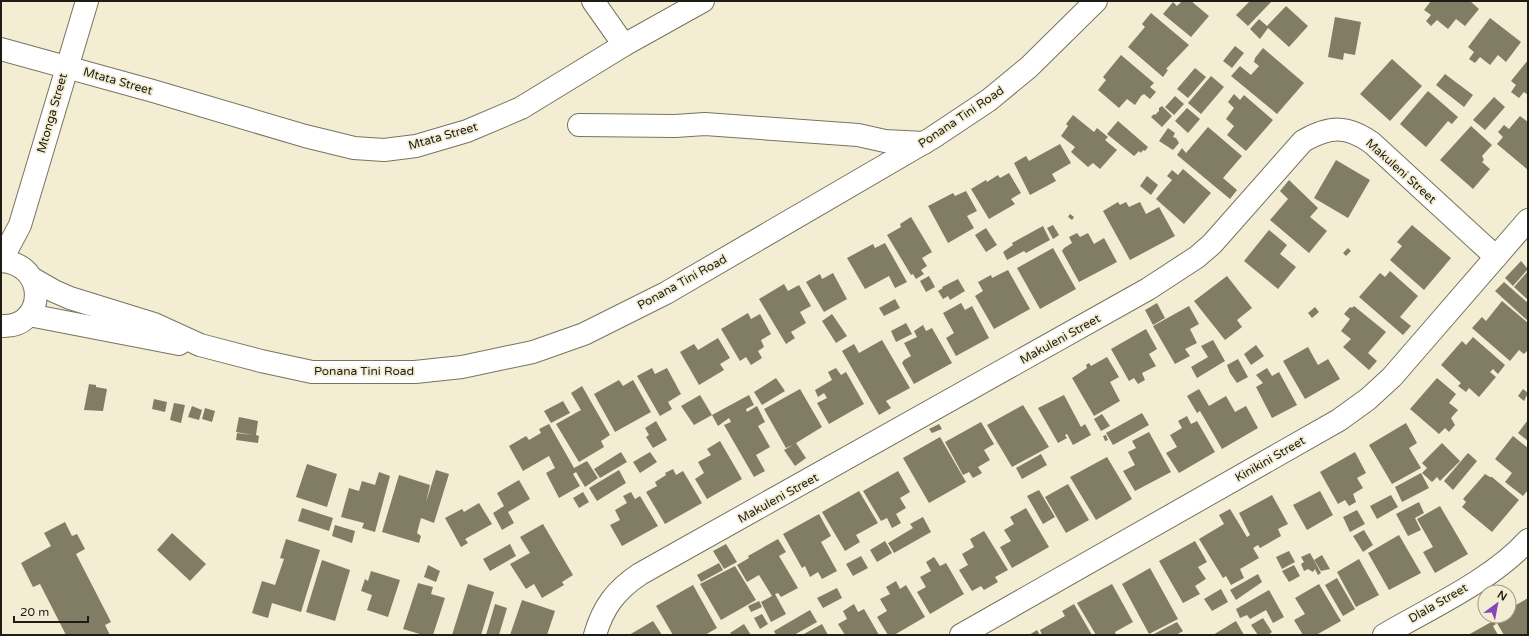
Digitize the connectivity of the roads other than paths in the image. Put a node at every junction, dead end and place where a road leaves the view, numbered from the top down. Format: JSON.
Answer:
{"nodes":[{"id":1,"x":86,"y":1,"type":"edge"},
{"id":2,"x":593,"y":1,"type":"edge"},
{"id":3,"x":703,"y":1,"type":"edge"},
{"id":4,"x":1096,"y":1,"type":"edge"},
{"id":5,"x":624,"y":45,"type":"junction"},
{"id":6,"x":1,"y":49,"type":"edge"},
{"id":7,"x":66,"y":66,"type":"junction"},
{"id":8,"x":579,"y":125,"type":"dead end"},
{"id":9,"x":924,"y":142,"type":"junction"},
{"id":10,"x":1528,"y":220,"type":"edge"},
{"id":11,"x":20,"y":225,"type":"junction"},
{"id":12,"x":1496,"y":257,"type":"junction"},
{"id":13,"x":1,"y":261,"type":"edge"},
{"id":14,"x":28,"y":273,"type":"junction"},
{"id":15,"x":11,"y":328,"type":"edge"},
{"id":16,"x":200,"y":345,"type":"junction"},
{"id":17,"x":1528,"y":540,"type":"edge"},
{"id":18,"x":595,"y":635,"type":"edge"},
{"id":19,"x":961,"y":635,"type":"edge"},
{"id":20,"x":1384,"y":635,"type":"edge"}],
"edges":[{"from":1,"to":7,"type":"street","name":"Mtonga Street"},
{"from":2,"to":5,"type":"street"},
{"from":3,"to":5,"type":"street","name":"Mtata Street"},
{"from":4,"to":9,"type":"street","name":"Ponana Tini Road"},
{"from":5,"to":7,"type":"street","name":"Mtata Street"},
{"from":6,"to":7,"type":"street","name":"Mtata Street"},
{"from":7,"to":11,"type":"street","name":"Mtonga Street"},
{"from":8,"to":9,"type":"street"},
{"from":9,"to":16,"type":"street","name":"Ponana Tini Road"},
{"from":10,"to":12,"type":"street","name":"Kinikini Street"},
{"from":11,"to":13,"type":"street","name":"Mtonga Street"},
{"from":11,"to":14,"type":"street","name":"Mtonga Street"},
{"from":12,"to":18,"type":"street","name":"Makuleni Street"},
{"from":12,"to":19,"type":"street","name":"Kinikini Street"},
{"from":13,"to":14,"type":"street","name":"Ponana Tini Road"},
{"from":14,"to":15,"type":"street","name":"Ponana Tini Road"},
{"from":14,"to":16,"type":"street","name":"Ponana Tini Road"},
{"from":15,"to":16,"type":"street","name":"Ponana Tini Road"},
{"from":17,"to":20,"type":"street","name":"Dlala Street"}]}
